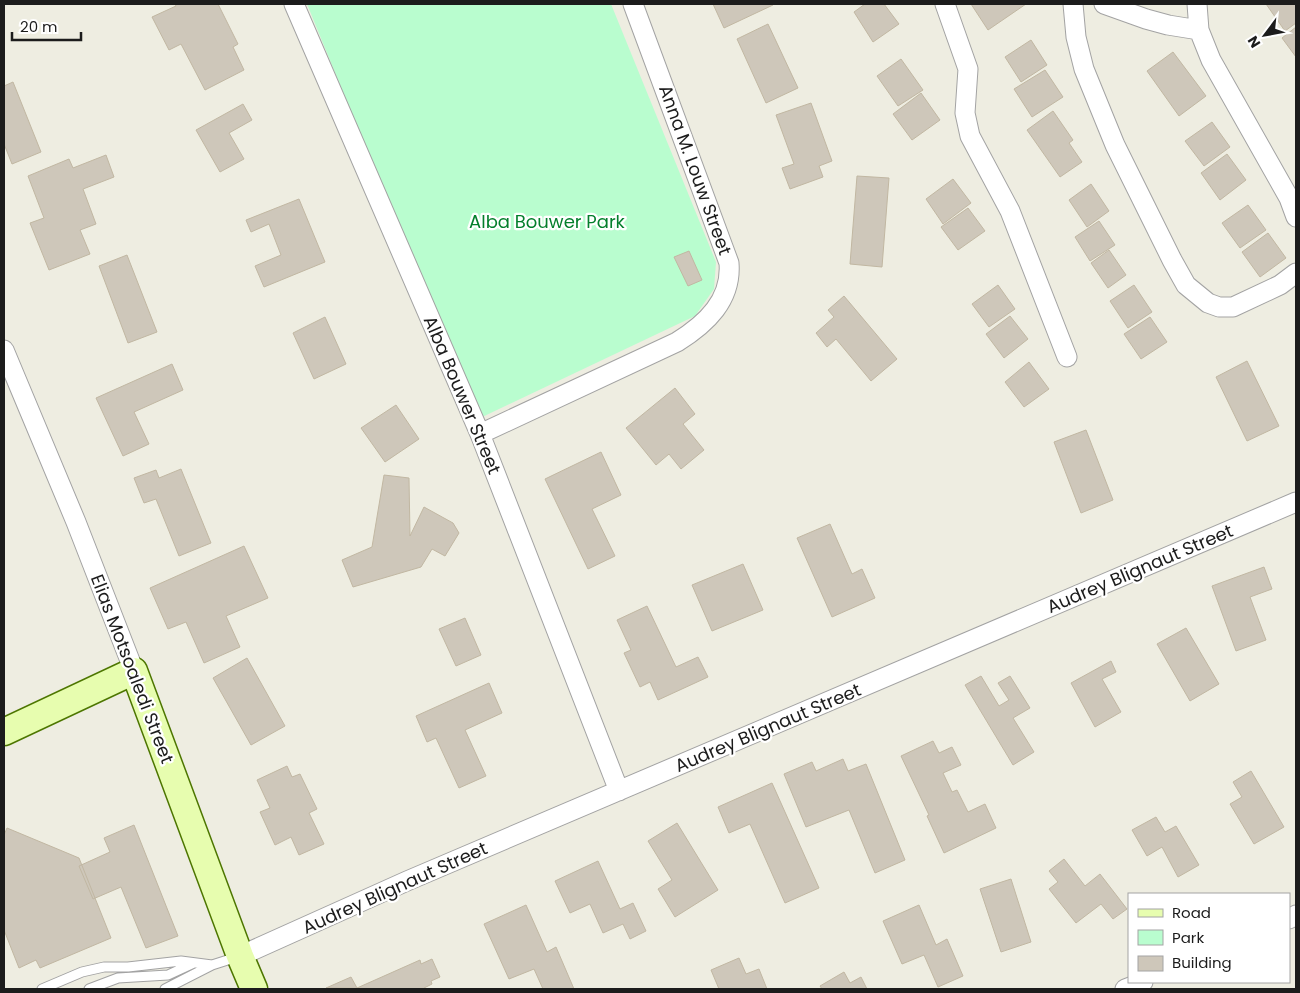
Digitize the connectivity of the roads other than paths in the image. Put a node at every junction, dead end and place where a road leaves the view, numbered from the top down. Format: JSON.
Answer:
{"nodes":[{"id":1,"x":294,"y":4,"type":"edge"},
{"id":2,"x":633,"y":4,"type":"edge"},
{"id":3,"x":944,"y":4,"type":"edge"},
{"id":4,"x":1073,"y":4,"type":"edge"},
{"id":5,"x":1104,"y":4,"type":"edge"},
{"id":6,"x":1197,"y":4,"type":"edge"},
{"id":7,"x":1200,"y":30,"type":"junction"},
{"id":8,"x":1296,"y":217,"type":"edge"},
{"id":9,"x":1296,"y":273,"type":"edge"},
{"id":10,"x":4,"y":350,"type":"edge"},
{"id":11,"x":1067,"y":357,"type":"dead end"},
{"id":12,"x":480,"y":434,"type":"junction"},
{"id":13,"x":1296,"y":502,"type":"edge"},
{"id":14,"x":134,"y":671,"type":"junction"},
{"id":15,"x":4,"y":732,"type":"edge"},
{"id":16,"x":619,"y":791,"type":"junction"},
{"id":17,"x":240,"y":956,"type":"junction"},
{"id":18,"x":212,"y":965,"type":"junction"},
{"id":19,"x":1140,"y":983,"type":"edge"},
{"id":20,"x":42,"y":989,"type":"edge"},
{"id":21,"x":89,"y":989,"type":"edge"},
{"id":22,"x":165,"y":989,"type":"edge"},
{"id":23,"x":254,"y":989,"type":"edge"},
{"id":24,"x":1125,"y":989,"type":"edge"}],
"edges":[{"from":1,"to":12,"type":"street","name":"Alba Bouwer Street"},
{"from":2,"to":12,"type":"street","name":"Anna M. Louw Street"},
{"from":3,"to":11,"type":"street"},
{"from":4,"to":9,"type":"street"},
{"from":5,"to":7,"type":"street"},
{"from":6,"to":7,"type":"street"},
{"from":7,"to":8,"type":"street"},
{"from":10,"to":14,"type":"street","name":"Elias Motsoaledi Street"},
{"from":12,"to":16,"type":"street","name":"Alba Bouwer Street"},
{"from":13,"to":16,"type":"street","name":"Audrey Blignaut Street"},
{"from":14,"to":15,"type":"street"},
{"from":14,"to":17,"type":"street","name":"Elias Motsoaledi Street"},
{"from":16,"to":17,"type":"street","name":"Audrey Blignaut Street"},
{"from":17,"to":18,"type":"lane"},
{"from":17,"to":23,"type":"street","name":"Elias Motsoaledi Street"},
{"from":18,"to":20,"type":"lane"},
{"from":18,"to":21,"type":"lane"},
{"from":18,"to":22,"type":"lane"},
{"from":19,"to":24,"type":"street"}]}
